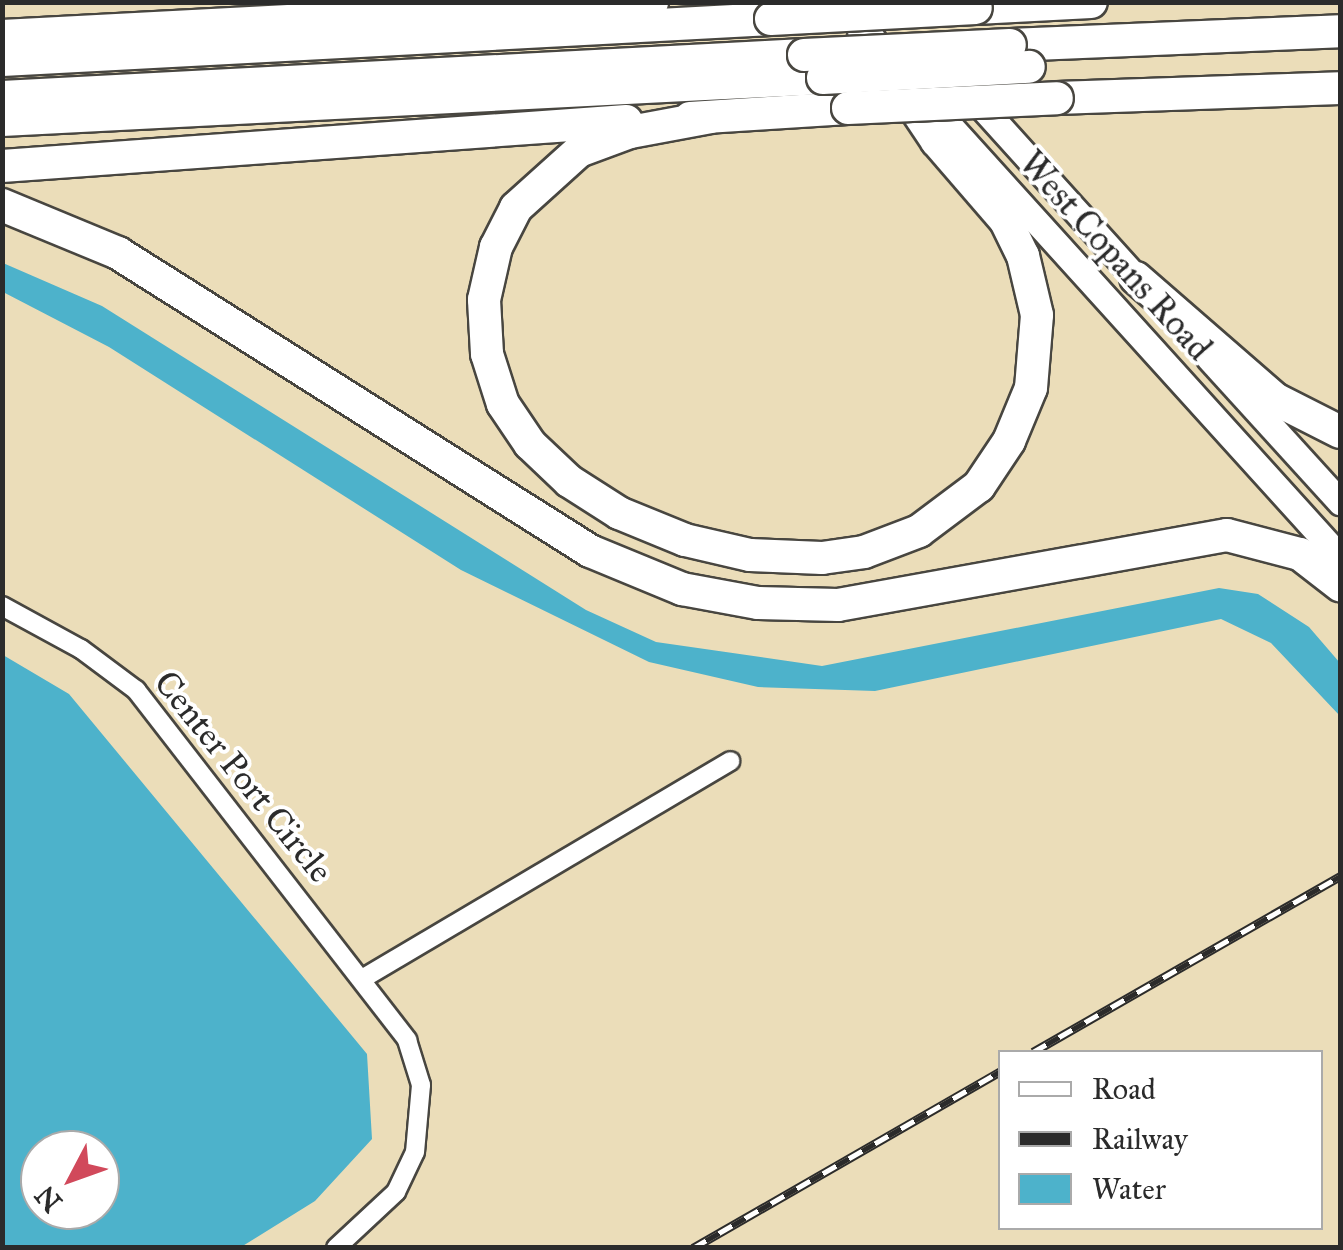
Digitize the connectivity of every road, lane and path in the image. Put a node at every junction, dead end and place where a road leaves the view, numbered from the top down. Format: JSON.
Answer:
{"nodes":[{"id":1,"x":652,"y":2,"type":"edge"},
{"id":2,"x":838,"y":2,"type":"edge"},
{"id":3,"x":887,"y":2,"type":"edge"},
{"id":4,"x":1092,"y":2,"type":"edge"},
{"id":5,"x":1340,"y":31,"type":"edge"},
{"id":6,"x":864,"y":32,"type":"junction"},
{"id":7,"x":2,"y":36,"type":"edge"},
{"id":8,"x":1340,"y":50,"type":"edge"},
{"id":9,"x":1019,"y":56,"type":"junction"},
{"id":10,"x":2,"y":60,"type":"edge"},
{"id":11,"x":814,"y":66,"type":"junction"},
{"id":12,"x":1340,"y":88,"type":"edge"},
{"id":13,"x":2,"y":96,"type":"edge"},
{"id":14,"x":711,"y":117,"type":"junction"},
{"id":15,"x":2,"y":120,"type":"edge"},
{"id":16,"x":2,"y":166,"type":"edge"},
{"id":17,"x":2,"y":205,"type":"edge"},
{"id":18,"x":1136,"y":278,"type":"junction"},
{"id":19,"x":1340,"y":432,"type":"edge"},
{"id":20,"x":1340,"y":502,"type":"edge"},
{"id":21,"x":1340,"y":557,"type":"edge"},
{"id":22,"x":1340,"y":585,"type":"edge"},
{"id":23,"x":2,"y":606,"type":"edge"},
{"id":24,"x":730,"y":761,"type":"dead end"},
{"id":25,"x":362,"y":979,"type":"junction"},
{"id":26,"x":336,"y":1248,"type":"edge"}],
"edges":[{"from":1,"to":7,"type":"highway"},
{"from":2,"to":6,"type":"main road","name":"West Copans Road"},
{"from":3,"to":18,"type":"main road","name":"West Copans Road"},
{"from":4,"to":10,"type":"highway","bridge":true},
{"from":5,"to":9,"type":"highway"},
{"from":6,"to":14,"type":"highway"},
{"from":6,"to":21,"type":"main road","name":"West Copans Road"},
{"from":8,"to":9,"type":"highway"},
{"from":9,"to":11,"type":"highway","bridge":true},
{"from":11,"to":13,"type":"highway"},
{"from":11,"to":15,"type":"highway"},
{"from":12,"to":14,"type":"highway","bridge":true},
{"from":14,"to":16,"type":"highway"},
{"from":17,"to":22,"type":"highway"},
{"from":18,"to":19,"type":"highway"},
{"from":18,"to":20,"type":"main road","name":"West Copans Road"},
{"from":23,"to":25,"type":"street","name":"Center Port Circle"},
{"from":24,"to":25,"type":"street"},
{"from":25,"to":26,"type":"street","name":"Center Port Circle"}]}
